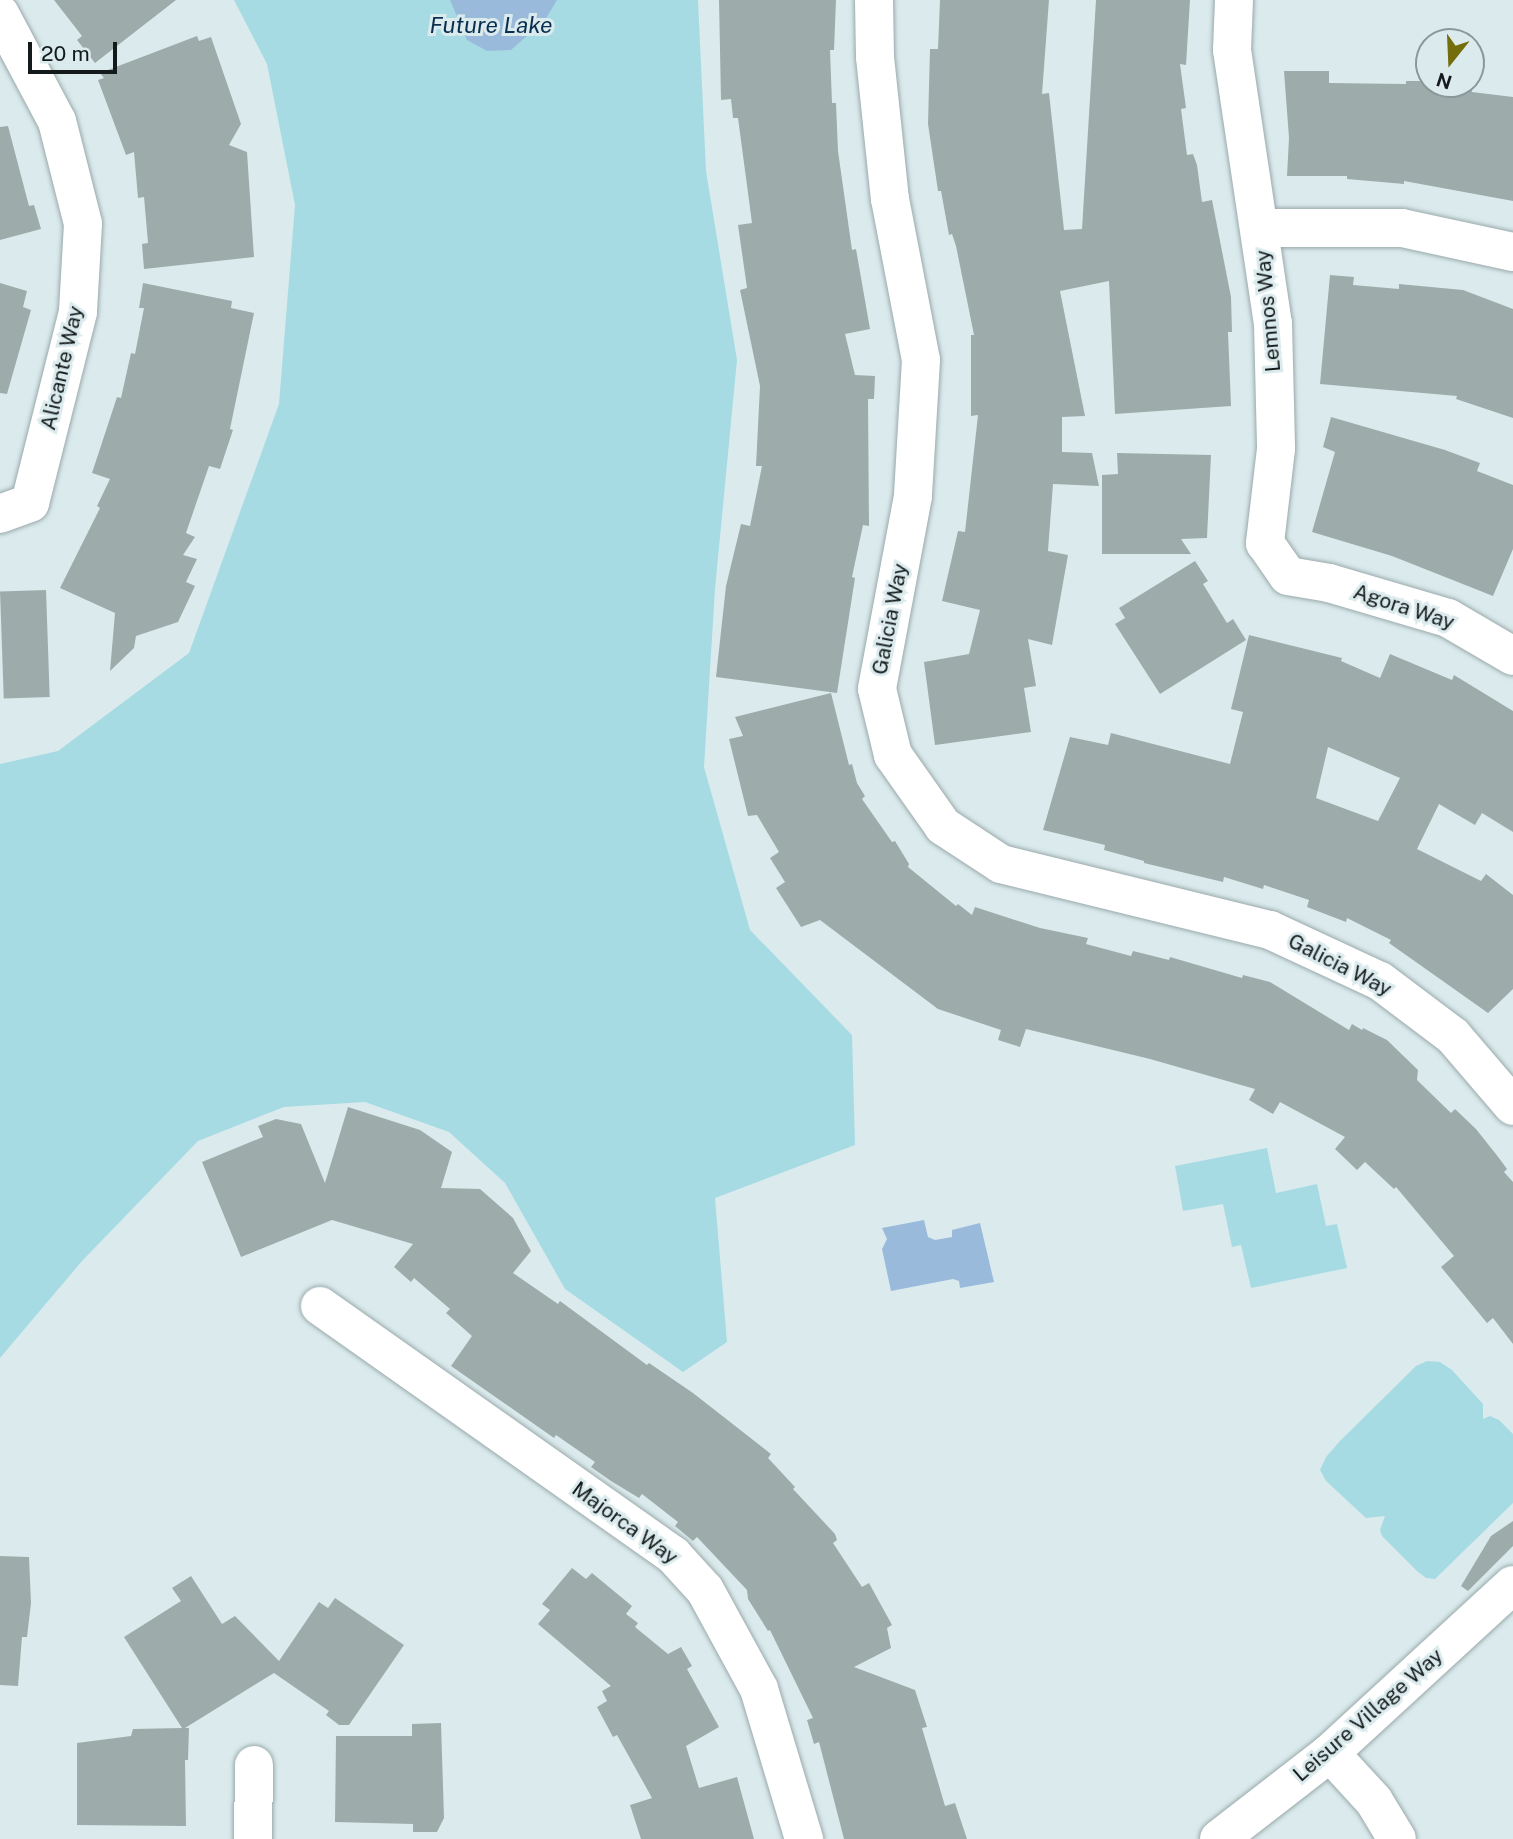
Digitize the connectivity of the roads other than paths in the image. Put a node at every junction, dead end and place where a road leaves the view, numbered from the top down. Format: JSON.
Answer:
{"nodes":[{"id":1,"x":874,"y":0,"type":"edge"},
{"id":2,"x":1234,"y":0,"type":"edge"},
{"id":3,"x":0,"y":15,"type":"edge"},
{"id":4,"x":1261,"y":228,"type":"junction"},
{"id":5,"x":1513,"y":252,"type":"edge"},
{"id":6,"x":3,"y":513,"type":"edge"},
{"id":7,"x":1329,"y":583,"type":"joint"},
{"id":8,"x":1513,"y":656,"type":"edge"},
{"id":9,"x":1513,"y":1106,"type":"edge"},
{"id":10,"x":320,"y":1306,"type":"dead end"},
{"id":11,"x":1513,"y":1584,"type":"edge"},
{"id":12,"x":1330,"y":1753,"type":"junction"},
{"id":13,"x":254,"y":1765,"type":"dead end"},
{"id":14,"x":253,"y":1839,"type":"edge"},
{"id":15,"x":804,"y":1839,"type":"edge"},
{"id":16,"x":1219,"y":1839,"type":"edge"},
{"id":17,"x":1397,"y":1839,"type":"edge"}],
"edges":[{"from":1,"to":9,"type":"street","name":"Galicia Way"},
{"from":2,"to":4,"type":"street","name":"Lemnos Way"},
{"from":3,"to":6,"type":"street","name":"Alicante Way"},
{"from":4,"to":5,"type":"street"},
{"from":4,"to":7,"type":"street","name":"Lemnos Way"},
{"from":7,"to":8,"type":"street","name":"Agora Way"},
{"from":10,"to":15,"type":"street","name":"Majorca Way"},
{"from":11,"to":12,"type":"street","name":"Leisure Village Way"},
{"from":12,"to":16,"type":"street","name":"Leisure Village Way"},
{"from":12,"to":17,"type":"street"},
{"from":13,"to":14,"type":"street"}]}
